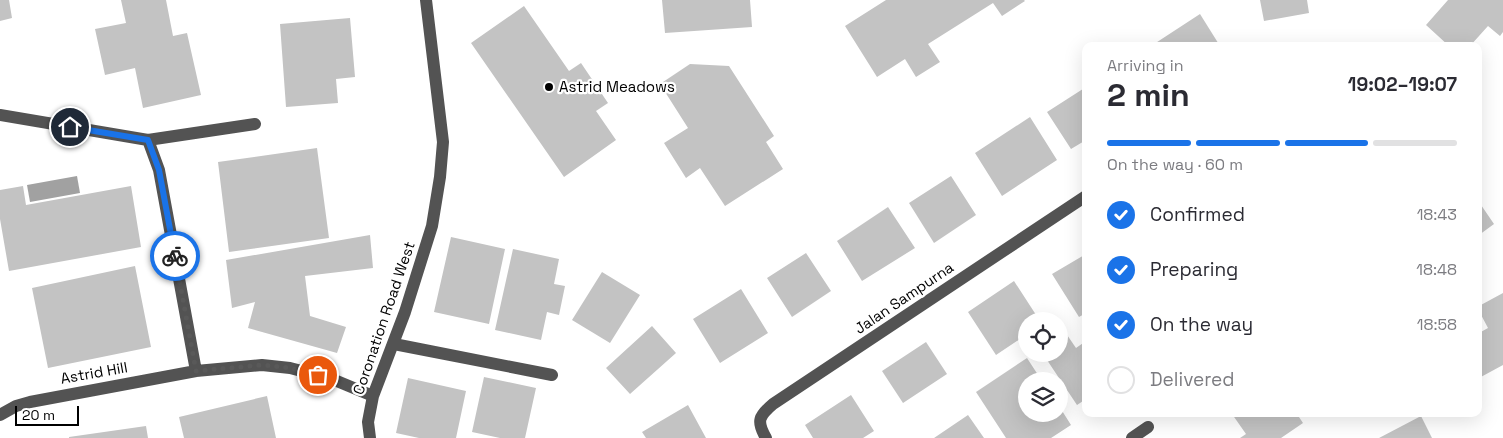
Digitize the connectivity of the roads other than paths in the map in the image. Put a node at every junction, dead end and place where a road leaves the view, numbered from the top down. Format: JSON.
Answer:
{"nodes":[{"id":1,"x":426,"y":0,"type":"edge"},
{"id":2,"x":0,"y":115,"type":"edge"},
{"id":3,"x":255,"y":124,"type":"dead end"},
{"id":4,"x":148,"y":140,"type":"junction"},
{"id":5,"x":1082,"y":199,"type":"edge"},
{"id":6,"x":394,"y":344,"type":"junction"},
{"id":7,"x":196,"y":371,"type":"junction"},
{"id":8,"x":552,"y":375,"type":"dead end"},
{"id":9,"x":373,"y":396,"type":"junction"},
{"id":10,"x":0,"y":415,"type":"edge"},
{"id":11,"x":1148,"y":427,"type":"dead end"},
{"id":12,"x":370,"y":438,"type":"edge"},
{"id":13,"x":766,"y":438,"type":"edge"},
{"id":14,"x":1132,"y":438,"type":"edge"}],
"edges":[{"from":1,"to":6,"type":"street","name":"Coronation Road West"},
{"from":2,"to":4,"type":"street"},
{"from":3,"to":4,"type":"street"},
{"from":4,"to":7,"type":"street"},
{"from":5,"to":13,"type":"street","name":"Jalan Sampurna"},
{"from":6,"to":8,"type":"street"},
{"from":6,"to":9,"type":"street","name":"Coronation Road West"},
{"from":7,"to":9,"type":"street","name":"Astrid Hill"},
{"from":7,"to":10,"type":"street","name":"Astrid Hill"},
{"from":9,"to":12,"type":"street","name":"Coronation Road West"},
{"from":11,"to":14,"type":"street"}]}
